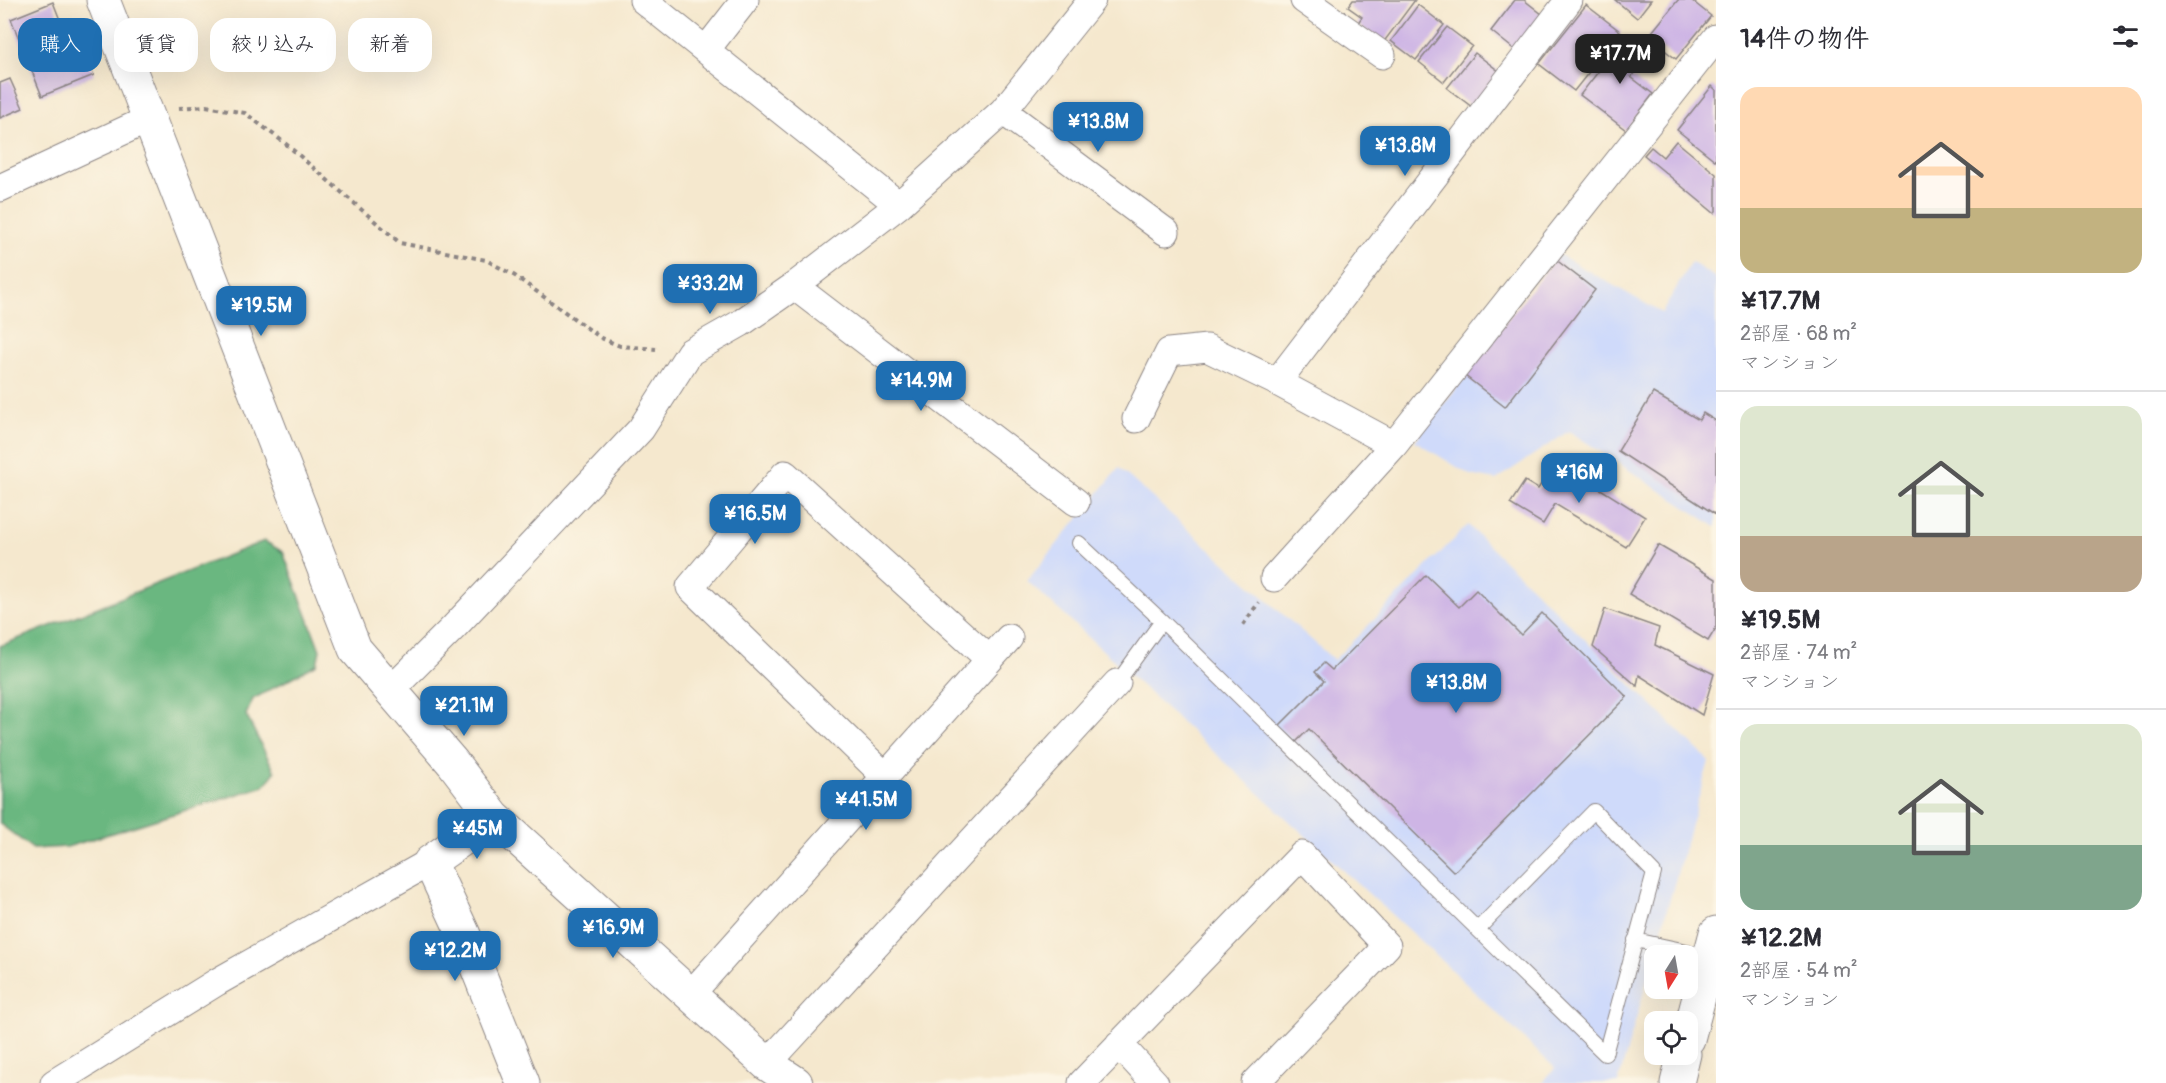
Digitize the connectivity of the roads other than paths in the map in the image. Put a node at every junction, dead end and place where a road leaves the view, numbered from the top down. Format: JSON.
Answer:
{"nodes":[{"id":1,"x":103,"y":0,"type":"edge"},
{"id":2,"x":644,"y":0,"type":"edge"},
{"id":3,"x":745,"y":0,"type":"edge"},
{"id":4,"x":1092,"y":0,"type":"edge"},
{"id":5,"x":1304,"y":0,"type":"edge"},
{"id":6,"x":1569,"y":0,"type":"edge"},
{"id":7,"x":1716,"y":38,"type":"edge"},
{"id":8,"x":706,"y":50,"type":"junction"},
{"id":9,"x":1382,"y":55,"type":"dead end"},
{"id":10,"x":1003,"y":111,"type":"junction"},
{"id":11,"x":149,"y":118,"type":"junction"},
{"id":12,"x":0,"y":188,"type":"edge"},
{"id":13,"x":899,"y":205,"type":"junction"},
{"id":14,"x":1166,"y":232,"type":"dead end"},
{"id":15,"x":794,"y":286,"type":"junction"},
{"id":16,"x":1277,"y":382,"type":"junction"},
{"id":17,"x":1136,"y":419,"type":"dead end"},
{"id":18,"x":1394,"y":446,"type":"junction"},
{"id":19,"x":1076,"y":502,"type":"dead end"},
{"id":20,"x":1079,"y":543,"type":"dead end"},
{"id":21,"x":1274,"y":579,"type":"dead end"},
{"id":22,"x":1162,"y":621,"type":"junction"},
{"id":23,"x":1009,"y":638,"type":"dead end"},
{"id":24,"x":989,"y":659,"type":"junction"},
{"id":25,"x":1117,"y":683,"type":"joint"},
{"id":26,"x":390,"y":691,"type":"junction"},
{"id":27,"x":885,"y":776,"type":"junction"},
{"id":28,"x":494,"y":818,"type":"junction"},
{"id":29,"x":430,"y":862,"type":"junction"},
{"id":30,"x":1478,"y":929,"type":"junction"},
{"id":31,"x":1635,"y":940,"type":"junction"},
{"id":32,"x":1714,"y":949,"type":"edge"},
{"id":33,"x":690,"y":994,"type":"junction"},
{"id":34,"x":1696,"y":1011,"type":"edge"},
{"id":35,"x":1119,"y":1044,"type":"junction"},
{"id":36,"x":767,"y":1064,"type":"junction"},
{"id":37,"x":1681,"y":1065,"type":"edge"},
{"id":38,"x":54,"y":1083,"type":"edge"},
{"id":39,"x":523,"y":1083,"type":"edge"},
{"id":40,"x":796,"y":1083,"type":"edge"},
{"id":41,"x":1082,"y":1083,"type":"edge"},
{"id":42,"x":1155,"y":1083,"type":"edge"},
{"id":43,"x":1255,"y":1083,"type":"edge"},
{"id":44,"x":1677,"y":1083,"type":"edge"}],
"edges":[{"from":1,"to":11,"type":"main road"},
{"from":2,"to":8,"type":"street"},
{"from":3,"to":8,"type":"street"},
{"from":4,"to":10,"type":"street"},
{"from":5,"to":9,"type":"street"},
{"from":6,"to":16,"type":"street"},
{"from":7,"to":18,"type":"street"},
{"from":8,"to":13,"type":"street"},
{"from":10,"to":13,"type":"street"},
{"from":10,"to":14,"type":"street"},
{"from":11,"to":12,"type":"street"},
{"from":11,"to":26,"type":"main road"},
{"from":13,"to":15,"type":"street"},
{"from":15,"to":19,"type":"street"},
{"from":15,"to":26,"type":"street"},
{"from":16,"to":17,"type":"street"},
{"from":16,"to":18,"type":"street"},
{"from":18,"to":21,"type":"street"},
{"from":20,"to":22,"type":"lane"},
{"from":22,"to":25,"type":"lane"},
{"from":22,"to":30,"type":"lane"},
{"from":23,"to":24,"type":"street"},
{"from":24,"to":27,"type":"street"},
{"from":24,"to":27,"type":"street"},
{"from":25,"to":36,"type":"street"},
{"from":26,"to":28,"type":"main road"},
{"from":27,"to":33,"type":"street"},
{"from":28,"to":29,"type":"main road"},
{"from":28,"to":33,"type":"main road"},
{"from":29,"to":38,"type":"street"},
{"from":29,"to":39,"type":"main road"},
{"from":30,"to":31,"type":"lane"},
{"from":30,"to":31,"type":"lane"},
{"from":31,"to":32,"type":"lane"},
{"from":32,"to":34,"type":"main road"},
{"from":33,"to":36,"type":"main road"},
{"from":35,"to":41,"type":"street"},
{"from":35,"to":42,"type":"street"},
{"from":35,"to":43,"type":"street"},
{"from":36,"to":40,"type":"main road"},
{"from":37,"to":44,"type":"main road"}]}
